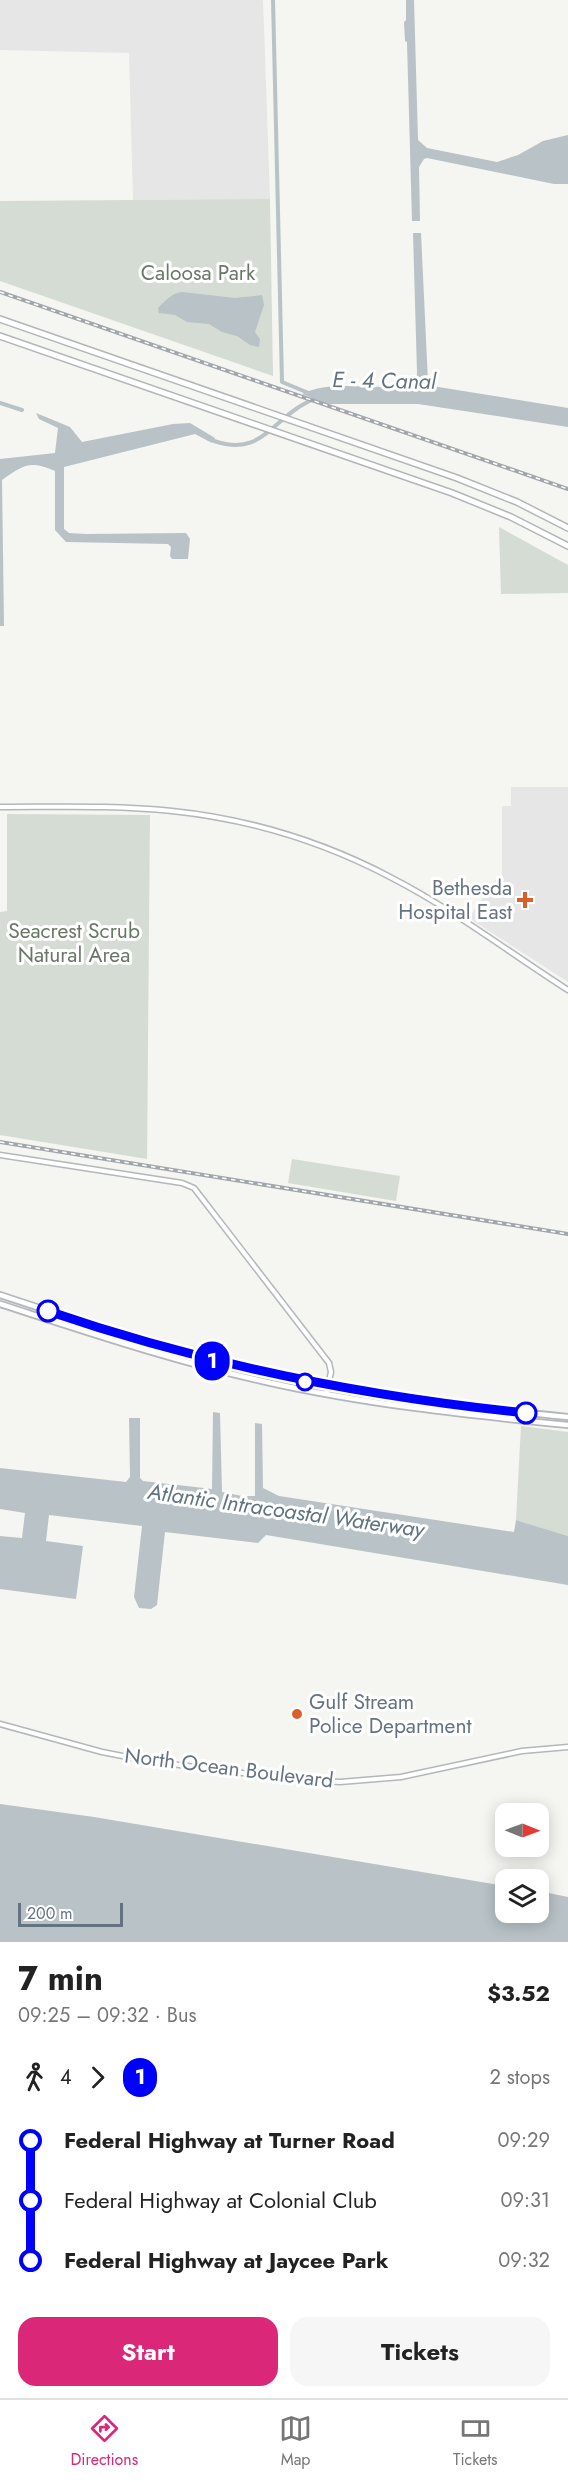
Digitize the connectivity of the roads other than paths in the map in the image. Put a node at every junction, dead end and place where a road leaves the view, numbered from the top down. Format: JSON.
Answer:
{"nodes":[{"id":1,"x":0,"y":319,"type":"edge"},
{"id":2,"x":0,"y":336,"type":"edge"},
{"id":3,"x":568,"y":528,"type":"edge"},
{"id":4,"x":568,"y":546,"type":"edge"},
{"id":5,"x":0,"y":807,"type":"edge"},
{"id":6,"x":568,"y":990,"type":"edge"},
{"id":7,"x":0,"y":1155,"type":"edge"},
{"id":8,"x":0,"y":1295,"type":"edge"},
{"id":9,"x":0,"y":1304,"type":"edge"},
{"id":10,"x":237,"y":1367,"type":"junction"},
{"id":11,"x":222,"y":1371,"type":"junction"},
{"id":12,"x":254,"y":1371,"type":"junction"},
{"id":13,"x":240,"y":1376,"type":"junction"},
{"id":14,"x":327,"y":1386,"type":"junction"},
{"id":15,"x":326,"y":1394,"type":"junction"},
{"id":16,"x":566,"y":1418,"type":"edge"},
{"id":17,"x":526,"y":1421,"type":"junction"},
{"id":18,"x":561,"y":1425,"type":"junction"},
{"id":19,"x":568,"y":1425,"type":"edge"},
{"id":20,"x":0,"y":1724,"type":"edge"},
{"id":21,"x":568,"y":1747,"type":"edge"}],
"edges":[{"from":1,"to":3,"type":"highway"},
{"from":2,"to":4,"type":"highway"},
{"from":5,"to":6,"type":"street"},
{"from":7,"to":14,"type":"street"},
{"from":8,"to":10,"type":"main road"},
{"from":9,"to":11,"type":"main road"},
{"from":10,"to":11,"type":"main road"},
{"from":10,"to":12,"type":"main road"},
{"from":11,"to":13,"type":"main road"},
{"from":12,"to":13,"type":"main road"},
{"from":12,"to":14,"type":"main road"},
{"from":13,"to":15,"type":"main road"},
{"from":14,"to":15,"type":"street"},
{"from":14,"to":16,"type":"main road"},
{"from":15,"to":17,"type":"main road"},
{"from":16,"to":17,"type":"main road"},
{"from":16,"to":18,"type":"main road"},
{"from":17,"to":18,"type":"main road"},
{"from":18,"to":19,"type":"main road"},
{"from":20,"to":21,"type":"street","name":"North Ocean Boulevard"}]}
